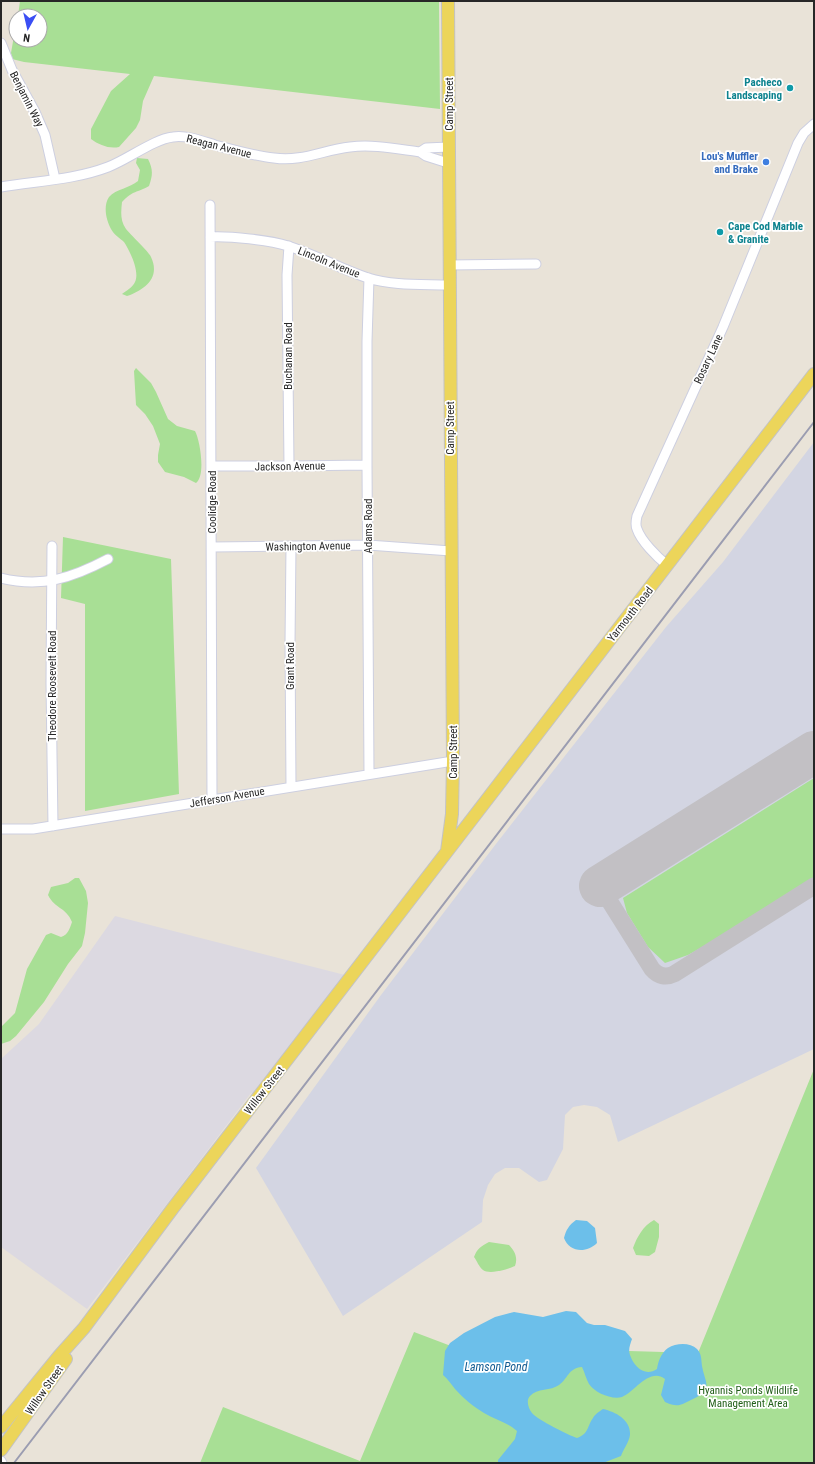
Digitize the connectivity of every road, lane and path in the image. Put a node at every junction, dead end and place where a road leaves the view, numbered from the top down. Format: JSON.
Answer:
{"nodes":[{"id":1,"x":448,"y":1,"type":"edge"},
{"id":2,"x":1,"y":43,"type":"edge"},
{"id":3,"x":814,"y":124,"type":"edge"},
{"id":4,"x":449,"y":147,"type":"junction"},
{"id":5,"x":420,"y":152,"type":"junction"},
{"id":6,"x":448,"y":163,"type":"junction"},
{"id":7,"x":55,"y":179,"type":"junction"},
{"id":8,"x":1,"y":187,"type":"edge"},
{"id":9,"x":210,"y":205,"type":"dead end"},
{"id":10,"x":210,"y":237,"type":"junction"},
{"id":11,"x":289,"y":246,"type":"junction"},
{"id":12,"x":536,"y":264,"type":"dead end"},
{"id":13,"x":450,"y":265,"type":"junction"},
{"id":14,"x":369,"y":278,"type":"junction"},
{"id":15,"x":449,"y":284,"type":"junction"},
{"id":16,"x":814,"y":374,"type":"edge"},
{"id":17,"x":367,"y":465,"type":"junction"},
{"id":18,"x":212,"y":466,"type":"junction"},
{"id":19,"x":289,"y":466,"type":"junction"},
{"id":20,"x":368,"y":545,"type":"junction"},
{"id":21,"x":52,"y":546,"type":"dead end"},
{"id":22,"x":291,"y":546,"type":"junction"},
{"id":23,"x":212,"y":547,"type":"junction"},
{"id":24,"x":451,"y":551,"type":"junction"},
{"id":25,"x":108,"y":559,"type":"dead end"},
{"id":26,"x":667,"y":565,"type":"junction"},
{"id":27,"x":1,"y":578,"type":"edge"},
{"id":28,"x":51,"y":581,"type":"junction"},
{"id":29,"x":453,"y":761,"type":"junction"},
{"id":30,"x":369,"y":774,"type":"junction"},
{"id":31,"x":291,"y":786,"type":"junction"},
{"id":32,"x":212,"y":800,"type":"junction"},
{"id":33,"x":452,"y":814,"type":"junction"},
{"id":34,"x":468,"y":825,"type":"junction"},
{"id":35,"x":53,"y":826,"type":"junction"},
{"id":36,"x":1,"y":829,"type":"edge"},
{"id":37,"x":446,"y":854,"type":"junction"},
{"id":38,"x":84,"y":1328,"type":"junction"},
{"id":39,"x":1,"y":1427,"type":"edge"},
{"id":40,"x":1,"y":1450,"type":"edge"}],
"edges":[{"from":1,"to":4,"type":"main road","name":"Camp Street"},
{"from":2,"to":7,"type":"street","name":"Benjamin Way"},
{"from":3,"to":26,"type":"street","name":"Rosary Lane"},
{"from":4,"to":5,"type":"street","name":"Reagan Avenue"},
{"from":4,"to":6,"type":"main road","name":"Camp Street"},
{"from":5,"to":6,"type":"street","name":"Reagan Avenue"},
{"from":5,"to":7,"type":"street","name":"Reagan Avenue"},
{"from":6,"to":13,"type":"main road","name":"Camp Street"},
{"from":7,"to":8,"type":"street","name":"Reagan Avenue"},
{"from":9,"to":10,"type":"street","name":"Coolidge Road"},
{"from":10,"to":11,"type":"street","name":"Lincoln Avenue"},
{"from":10,"to":18,"type":"street","name":"Coolidge Road"},
{"from":11,"to":14,"type":"street","name":"Lincoln Avenue"},
{"from":11,"to":19,"type":"street","name":"Buchanan Road"},
{"from":12,"to":13,"type":"street"},
{"from":13,"to":15,"type":"main road","name":"Camp Street"},
{"from":14,"to":15,"type":"street","name":"Lincoln Avenue"},
{"from":14,"to":17,"type":"street","name":"Adams Road"},
{"from":15,"to":24,"type":"main road","name":"Camp Street"},
{"from":16,"to":26,"type":"main road","name":"Yarmouth Road"},
{"from":17,"to":19,"type":"street","name":"Jackson Avenue"},
{"from":17,"to":20,"type":"street","name":"Adams Road"},
{"from":18,"to":19,"type":"street","name":"Jackson Avenue"},
{"from":18,"to":23,"type":"street","name":"Coolidge Road"},
{"from":20,"to":22,"type":"street","name":"Washington Avenue"},
{"from":20,"to":24,"type":"street","name":"Washington Avenue"},
{"from":20,"to":30,"type":"street","name":"Adams Road"},
{"from":21,"to":28,"type":"street","name":"Theodore Roosevelt Road"},
{"from":22,"to":23,"type":"street","name":"Washington Avenue"},
{"from":22,"to":31,"type":"street","name":"Grant Road"},
{"from":23,"to":32,"type":"street","name":"Coolidge Road"},
{"from":24,"to":29,"type":"main road","name":"Camp Street"},
{"from":25,"to":28,"type":"street"},
{"from":26,"to":34,"type":"main road","name":"Yarmouth Road"},
{"from":27,"to":28,"type":"street"},
{"from":28,"to":35,"type":"street","name":"Theodore Roosevelt Road"},
{"from":29,"to":30,"type":"street","name":"Jefferson Avenue"},
{"from":29,"to":33,"type":"main road","name":"Camp Street"},
{"from":30,"to":31,"type":"street","name":"Jefferson Avenue"},
{"from":31,"to":32,"type":"street","name":"Jefferson Avenue"},
{"from":32,"to":35,"type":"street","name":"Jefferson Avenue"},
{"from":33,"to":34,"type":"main road"},
{"from":33,"to":37,"type":"main road","name":"Camp Street"},
{"from":34,"to":37,"type":"main road","name":"Yarmouth Road"},
{"from":35,"to":36,"type":"street","name":"Jefferson Avenue"},
{"from":37,"to":38,"type":"main road","name":"Willow Street"},
{"from":38,"to":39,"type":"main road","name":"Willow Street"},
{"from":38,"to":40,"type":"main road","name":"Willow Street"}]}
